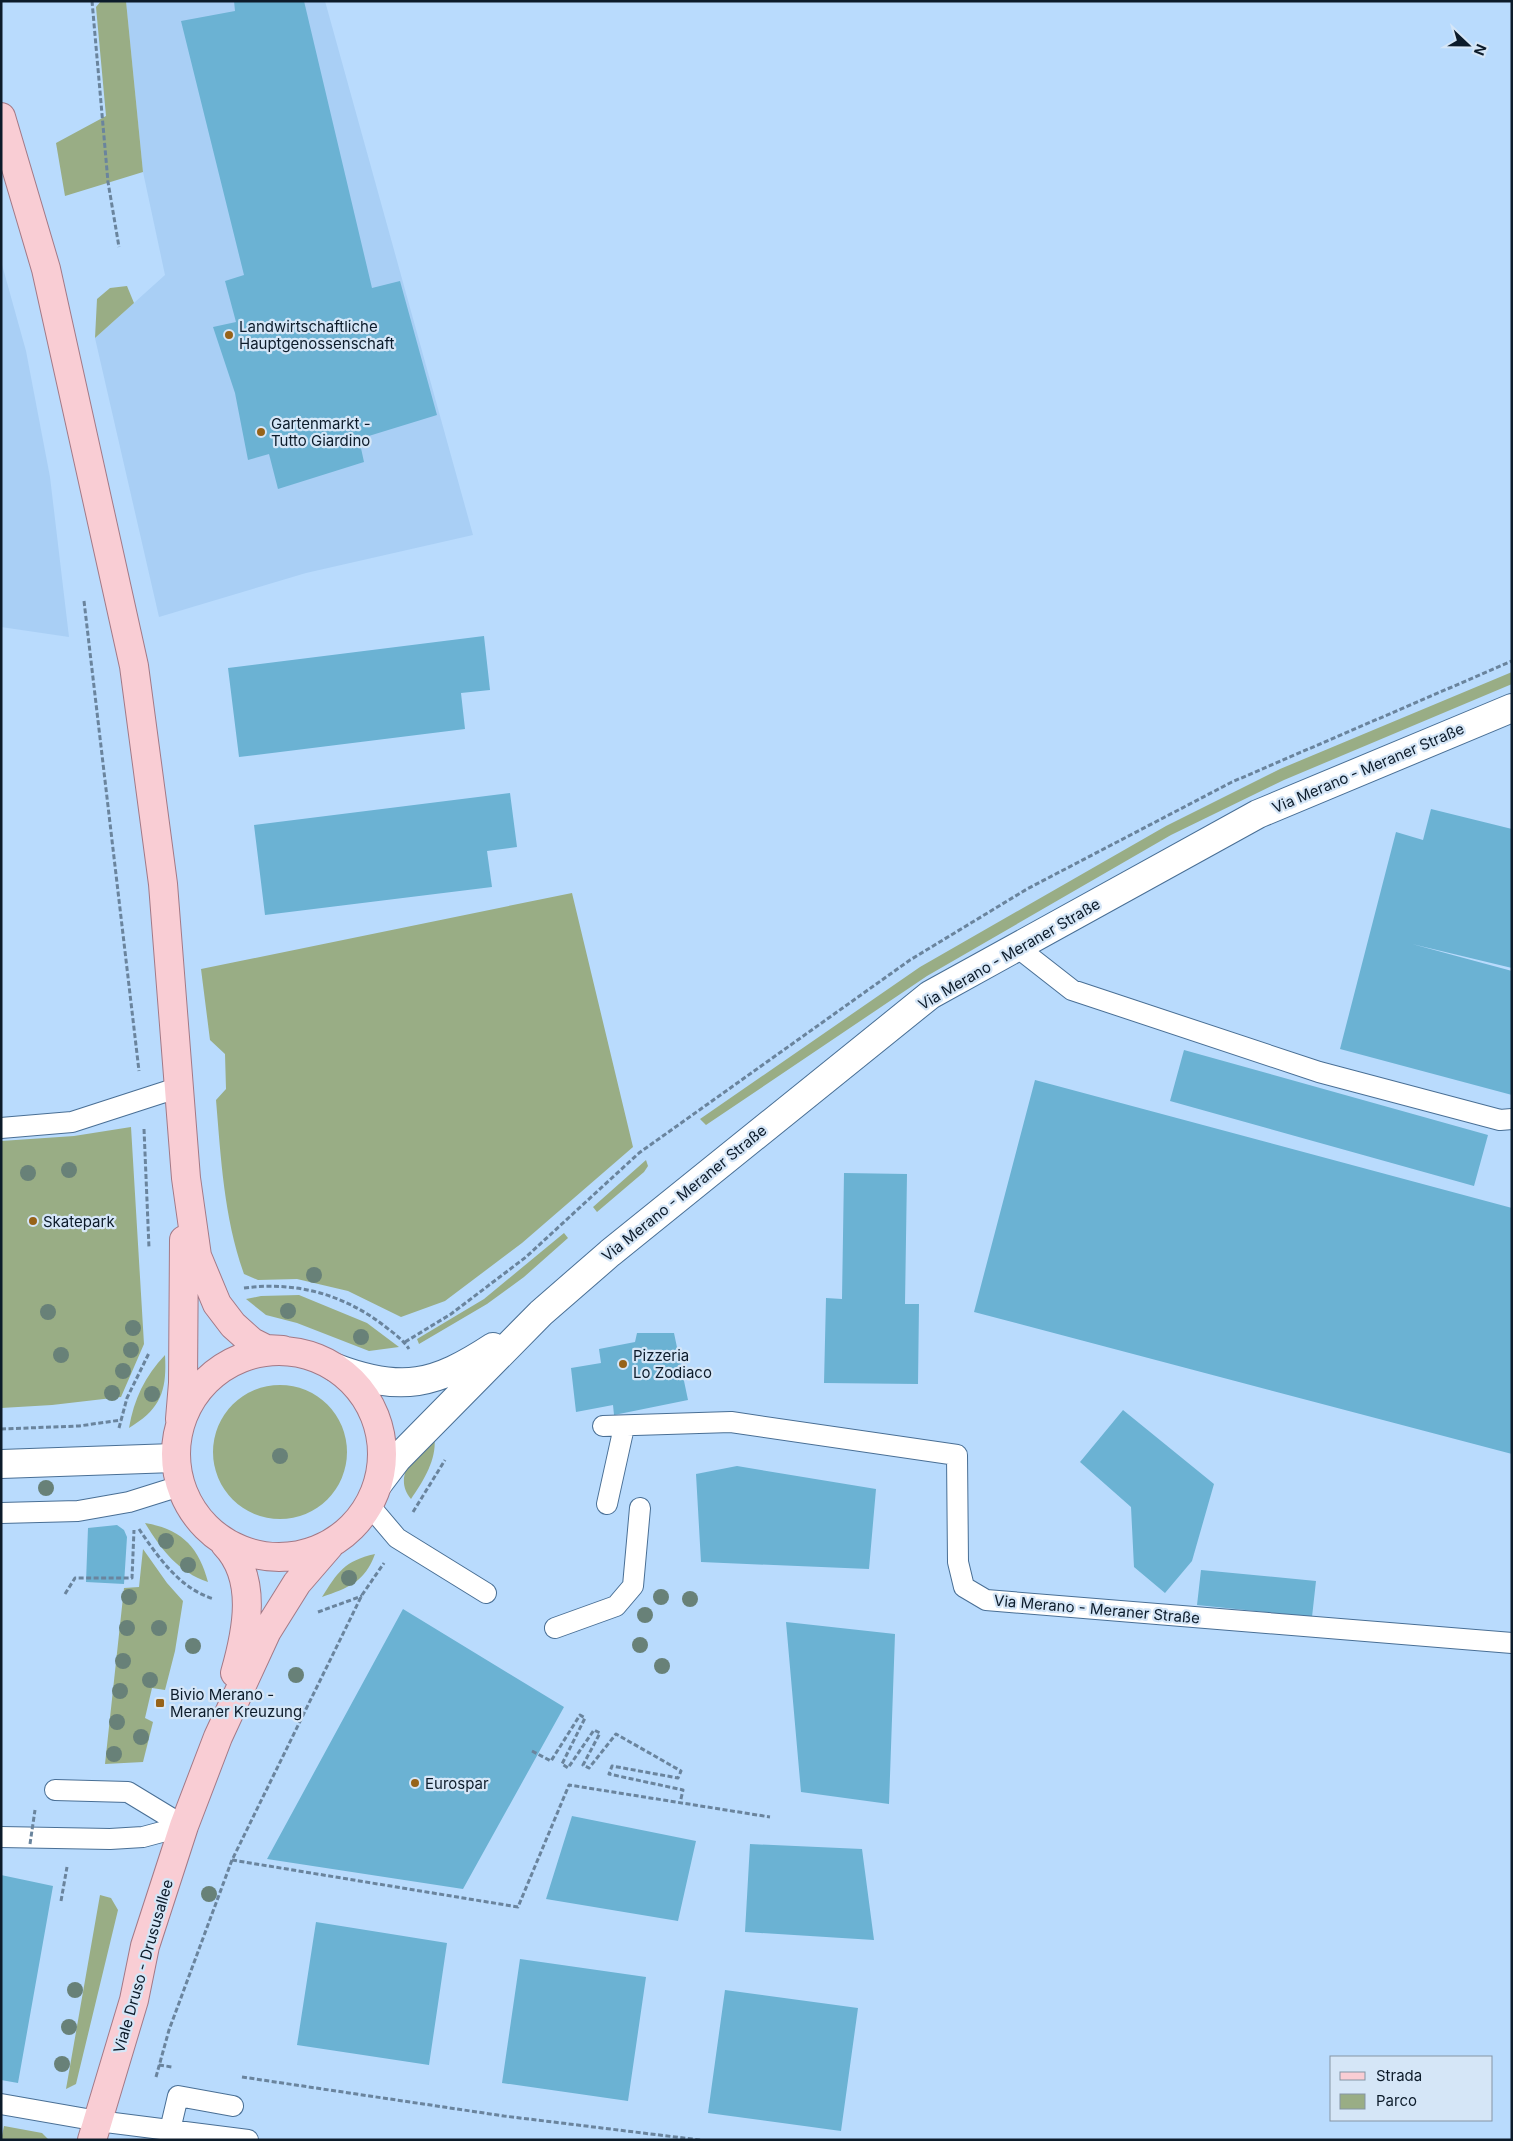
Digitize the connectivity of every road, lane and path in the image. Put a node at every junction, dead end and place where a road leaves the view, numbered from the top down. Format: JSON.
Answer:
{"nodes":[{"id":1,"x":92,"y":1,"type":"edge"},
{"id":2,"x":1,"y":118,"type":"edge"},
{"id":3,"x":119,"y":247,"type":"dead end"},
{"id":4,"x":82,"y":592,"type":"dead end"},
{"id":5,"x":1512,"y":708,"type":"edge"},
{"id":6,"x":1017,"y":947,"type":"junction"},
{"id":7,"x":180,"y":1087,"type":"junction"},
{"id":8,"x":143,"y":1100,"type":"junction"},
{"id":9,"x":1512,"y":1119,"type":"edge"},
{"id":10,"x":1,"y":1128,"type":"edge"},
{"id":11,"x":186,"y":1178,"type":"junction"},
{"id":12,"x":149,"y":1258,"type":"dead end"},
{"id":13,"x":245,"y":1287,"type":"dead end"},
{"id":14,"x":541,"y":1313,"type":"junction"},
{"id":15,"x":405,"y":1342,"type":"dead end"},
{"id":16,"x":153,"y":1346,"type":"dead end"},
{"id":17,"x":283,"y":1350,"type":"junction"},
{"id":18,"x":336,"y":1368,"type":"junction"},
{"id":19,"x":121,"y":1420,"type":"junction"},
{"id":20,"x":603,"y":1426,"type":"dead end"},
{"id":21,"x":624,"y":1427,"type":"junction"},
{"id":22,"x":1,"y":1429,"type":"edge"},
{"id":23,"x":119,"y":1431,"type":"dead end"},
{"id":24,"x":174,"y":1458,"type":"junction"},
{"id":25,"x":1,"y":1464,"type":"edge"},
{"id":26,"x":180,"y":1486,"type":"junction"},
{"id":27,"x":373,"y":1494,"type":"junction"},
{"id":28,"x":607,"y":1504,"type":"dead end"},
{"id":29,"x":640,"y":1508,"type":"dead end"},
{"id":30,"x":1,"y":1513,"type":"edge"},
{"id":31,"x":225,"y":1544,"type":"junction"},
{"id":32,"x":330,"y":1545,"type":"junction"},
{"id":33,"x":384,"y":1563,"type":"dead end"},
{"id":34,"x":486,"y":1593,"type":"dead end"},
{"id":35,"x":65,"y":1594,"type":"dead end"},
{"id":36,"x":202,"y":1596,"type":"dead end"},
{"id":37,"x":362,"y":1596,"type":"junction"},
{"id":38,"x":313,"y":1614,"type":"dead end"},
{"id":39,"x":555,"y":1628,"type":"dead end"},
{"id":40,"x":1512,"y":1642,"type":"edge"},
{"id":41,"x":218,"y":1737,"type":"junction"},
{"id":42,"x":532,"y":1751,"type":"dead end"},
{"id":43,"x":55,"y":1790,"type":"dead end"},
{"id":44,"x":680,"y":1803,"type":"junction"},
{"id":45,"x":35,"y":1810,"type":"dead end"},
{"id":46,"x":770,"y":1817,"type":"dead end"},
{"id":47,"x":184,"y":1826,"type":"junction"},
{"id":48,"x":1,"y":1837,"type":"edge"},
{"id":49,"x":30,"y":1844,"type":"dead end"},
{"id":50,"x":232,"y":1860,"type":"junction"},
{"id":51,"x":159,"y":2065,"type":"junction"},
{"id":52,"x":179,"y":2068,"type":"dead end"},
{"id":53,"x":238,"y":2077,"type":"dead end"},
{"id":54,"x":1,"y":2104,"type":"edge"},
{"id":55,"x":233,"y":2106,"type":"dead end"},
{"id":56,"x":141,"y":2126,"type":"junction"},
{"id":57,"x":95,"y":2130,"type":"edge"},
{"id":58,"x":170,"y":2130,"type":"junction"},
{"id":59,"x":248,"y":2140,"type":"edge"},
{"id":60,"x":700,"y":2140,"type":"edge"}],
"edges":[{"from":1,"to":3,"type":"path"},
{"from":2,"to":7,"type":"main road"},
{"from":4,"to":8,"type":"path"},
{"from":5,"to":6,"type":"main road","name":"Via Merano - Meraner Straße"},
{"from":6,"to":9,"type":"lane"},
{"from":6,"to":14,"type":"main road","name":"Via Merano - Meraner Straße"},
{"from":7,"to":8,"type":"lane"},
{"from":7,"to":11,"type":"main road"},
{"from":8,"to":10,"type":"lane"},
{"from":8,"to":12,"type":"path"},
{"from":11,"to":17,"type":"main road"},
{"from":11,"to":24,"type":"main road"},
{"from":13,"to":15,"type":"path"},
{"from":14,"to":18,"type":"main road","name":"Via Merano - Meraner Straße"},
{"from":14,"to":27,"type":"main road","name":"Via Merano - Meraner Straße"},
{"from":16,"to":19,"type":"path"},
{"from":17,"to":18,"type":"main road"},
{"from":17,"to":24,"type":"main road"},
{"from":18,"to":27,"type":"main road"},
{"from":19,"to":22,"type":"path"},
{"from":19,"to":23,"type":"path"},
{"from":20,"to":21,"type":"lane","name":"Via Merano - Meraner Straße"},
{"from":21,"to":28,"type":"lane"},
{"from":21,"to":40,"type":"lane","name":"Via Merano - Meraner Straße"},
{"from":24,"to":25,"type":"main road"},
{"from":24,"to":26,"type":"main road"},
{"from":26,"to":30,"type":"lane"},
{"from":26,"to":31,"type":"main road"},
{"from":27,"to":32,"type":"main road"},
{"from":27,"to":34,"type":"lane"},
{"from":29,"to":39,"type":"lane"},
{"from":31,"to":32,"type":"main road"},
{"from":31,"to":41,"type":"main road","name":"Viale Druso - Drususallee"},
{"from":32,"to":41,"type":"main road","name":"Viale Druso - Drususallee"},
{"from":33,"to":37,"type":"path"},
{"from":35,"to":36,"type":"path"},
{"from":37,"to":38,"type":"path"},
{"from":37,"to":50,"type":"path"},
{"from":41,"to":47,"type":"main road","name":"Viale Druso - Drususallee"},
{"from":42,"to":44,"type":"path"},
{"from":43,"to":47,"type":"lane"},
{"from":44,"to":46,"type":"path"},
{"from":44,"to":50,"type":"path"},
{"from":45,"to":49,"type":"path","bridge":true},
{"from":47,"to":48,"type":"lane"},
{"from":47,"to":57,"type":"main road","name":"Viale Druso - Drususallee"},
{"from":50,"to":51,"type":"path"},
{"from":51,"to":52,"type":"path"},
{"from":51,"to":56,"type":"path"},
{"from":53,"to":60,"type":"path"},
{"from":54,"to":57,"type":"lane"},
{"from":55,"to":58,"type":"lane"},
{"from":56,"to":57,"type":"lane"},
{"from":56,"to":58,"type":"lane"},
{"from":58,"to":59,"type":"lane"}]}
